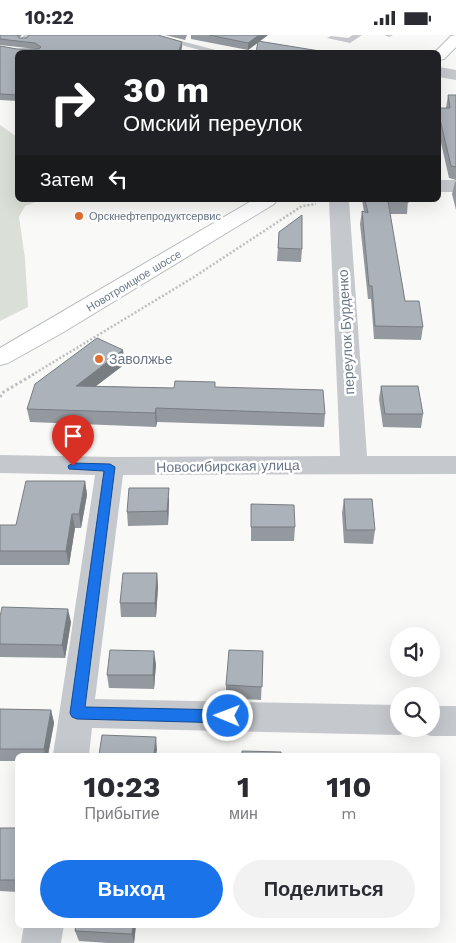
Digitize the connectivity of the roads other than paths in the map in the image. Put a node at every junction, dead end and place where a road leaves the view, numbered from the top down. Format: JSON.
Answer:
{"nodes":[{"id":1,"x":148,"y":35,"type":"edge"},
{"id":2,"x":358,"y":35,"type":"edge"},
{"id":3,"x":331,"y":38,"type":"dead end"},
{"id":4,"x":456,"y":40,"type":"edge"},
{"id":5,"x":210,"y":50,"type":"edge"},
{"id":6,"x":441,"y":53,"type":"edge"},
{"id":7,"x":441,"y":72,"type":"edge"},
{"id":8,"x":456,"y":75,"type":"edge"},
{"id":9,"x":441,"y":186,"type":"edge"},
{"id":10,"x":456,"y":186,"type":"edge"},
{"id":11,"x":264,"y":202,"type":"edge"},
{"id":12,"x":329,"y":202,"type":"edge"},
{"id":13,"x":0,"y":358,"type":"edge"},
{"id":14,"x":0,"y":464,"type":"edge"},
{"id":15,"x":354,"y":464,"type":"junction"},
{"id":16,"x":456,"y":465,"type":"edge"},
{"id":17,"x":110,"y":467,"type":"junction"},
{"id":18,"x":77,"y":713,"type":"junction"},
{"id":19,"x":390,"y":720,"type":"edge"},
{"id":20,"x":440,"y":721,"type":"edge"},
{"id":21,"x":456,"y":721,"type":"edge"},
{"id":22,"x":70,"y":753,"type":"edge"},
{"id":23,"x":44,"y":928,"type":"edge"},
{"id":24,"x":41,"y":943,"type":"edge"}],
"edges":[{"from":1,"to":5,"type":"lane"},
{"from":2,"to":3,"type":"lane"},
{"from":4,"to":6,"type":"main road"},
{"from":7,"to":8,"type":"street"},
{"from":9,"to":10,"type":"street"},
{"from":11,"to":13,"type":"main road","name":"Новотроицкое шоссе"},
{"from":12,"to":15,"type":"street","name":"переулок Бурденко"},
{"from":14,"to":17,"type":"street","name":"Новосибирская улица"},
{"from":15,"to":16,"type":"street","name":"Новосибирская улица"},
{"from":15,"to":17,"type":"street","name":"Новосибирская улица"},
{"from":17,"to":18,"type":"street"},
{"from":18,"to":19,"type":"street"},
{"from":18,"to":22,"type":"street"},
{"from":20,"to":21,"type":"street"},
{"from":23,"to":24,"type":"street"}]}
